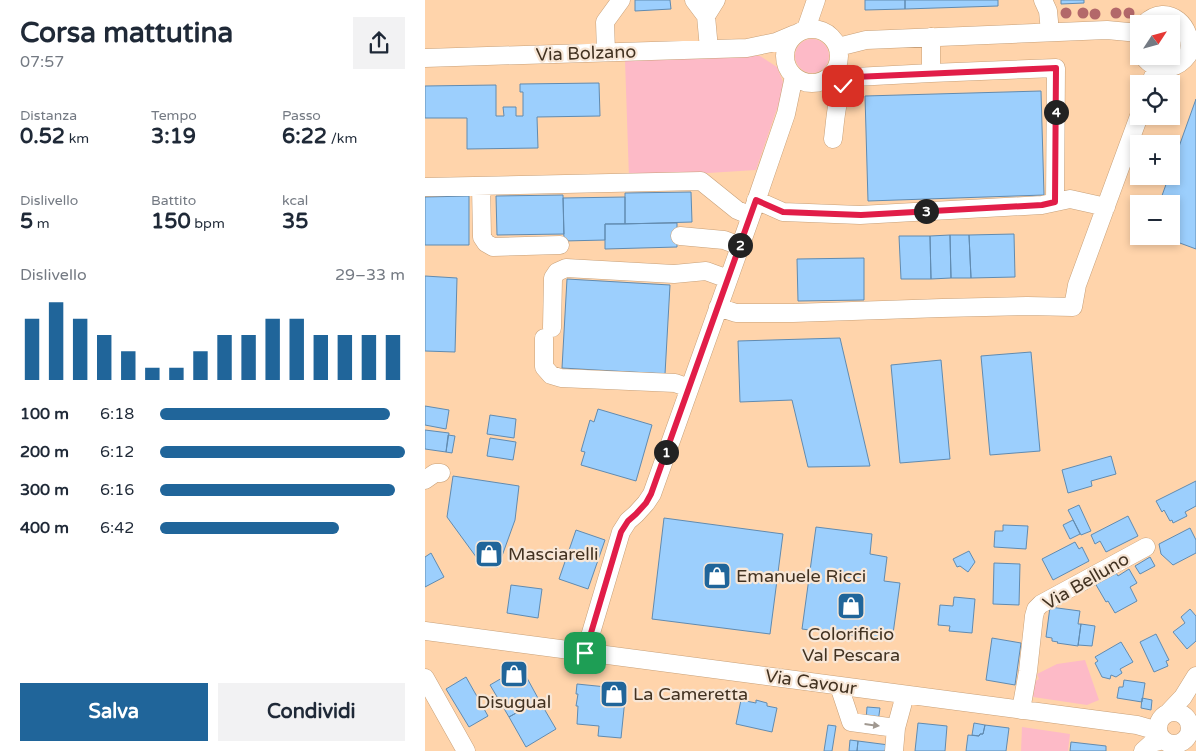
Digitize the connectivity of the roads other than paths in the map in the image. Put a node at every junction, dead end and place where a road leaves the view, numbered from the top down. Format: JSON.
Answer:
{"nodes":[{"id":1,"x":621,"y":0,"type":"edge"},
{"id":2,"x":694,"y":0,"type":"edge"},
{"id":3,"x":716,"y":0,"type":"edge"},
{"id":4,"x":816,"y":0,"type":"edge"},
{"id":5,"x":1043,"y":0,"type":"edge"},
{"id":6,"x":1176,"y":7,"type":"edge"},
{"id":7,"x":1160,"y":15,"type":"edge"},
{"id":8,"x":706,"y":16,"type":"junction"},
{"id":9,"x":801,"y":32,"type":"junction"},
{"id":10,"x":1050,"y":32,"type":"junction"},
{"id":11,"x":1130,"y":33,"type":"edge"},
{"id":12,"x":1194,"y":36,"type":"edge"},
{"id":13,"x":931,"y":37,"type":"junction"},
{"id":14,"x":838,"y":47,"type":"junction"},
{"id":15,"x":747,"y":48,"type":"junction"},
{"id":16,"x":709,"y":49,"type":"junction"},
{"id":17,"x":606,"y":52,"type":"junction"},
{"id":18,"x":425,"y":58,"type":"edge"},
{"id":19,"x":785,"y":59,"type":"junction"},
{"id":20,"x":1153,"y":65,"type":"edge"},
{"id":21,"x":1157,"y":67,"type":"junction"},
{"id":22,"x":931,"y":73,"type":"junction"},
{"id":23,"x":1154,"y":75,"type":"edge"},
{"id":24,"x":794,"y":76,"type":"junction"},
{"id":25,"x":810,"y":83,"type":"junction"},
{"id":26,"x":786,"y":114,"type":"junction"},
{"id":27,"x":1136,"y":125,"type":"edge"},
{"id":28,"x":833,"y":139,"type":"dead end"},
{"id":29,"x":481,"y":186,"type":"junction"},
{"id":30,"x":425,"y":187,"type":"edge"},
{"id":31,"x":1055,"y":202,"type":"junction"},
{"id":32,"x":754,"y":208,"type":"junction"},
{"id":33,"x":1106,"y":208,"type":"junction"},
{"id":34,"x":680,"y":236,"type":"dead end"},
{"id":35,"x":560,"y":245,"type":"dead end"},
{"id":36,"x":740,"y":246,"type":"junction"},
{"id":37,"x":728,"y":279,"type":"junction"},
{"id":38,"x":718,"y":307,"type":"junction"},
{"id":39,"x":689,"y":388,"type":"junction"},
{"id":40,"x":441,"y":473,"type":"dead end"},
{"id":41,"x":425,"y":480,"type":"edge"},
{"id":42,"x":1146,"y":547,"type":"dead end"},
{"id":43,"x":425,"y":631,"type":"edge"},
{"id":44,"x":585,"y":653,"type":"junction"},
{"id":45,"x":1196,"y":676,"type":"edge"},
{"id":46,"x":425,"y":678,"type":"edge"},
{"id":47,"x":839,"y":686,"type":"junction"},
{"id":48,"x":905,"y":694,"type":"junction"},
{"id":49,"x":1021,"y":710,"type":"junction"},
{"id":50,"x":896,"y":728,"type":"junction"},
{"id":51,"x":1178,"y":730,"type":"edge"},
{"id":52,"x":1144,"y":750,"type":"edge"},
{"id":53,"x":466,"y":751,"type":"edge"},
{"id":54,"x":894,"y":751,"type":"edge"}],
"edges":[{"from":1,"to":17,"type":"street"},
{"from":2,"to":8,"type":"street"},
{"from":3,"to":8,"type":"street"},
{"from":4,"to":9,"type":"street"},
{"from":5,"to":10,"type":"street"},
{"from":6,"to":7,"type":"street"},
{"from":6,"to":12,"type":"street"},
{"from":8,"to":16,"type":"street"},
{"from":9,"to":14,"type":"street"},
{"from":9,"to":15,"type":"street"},
{"from":9,"to":19,"type":"street"},
{"from":10,"to":11,"type":"street"},
{"from":10,"to":13,"type":"street"},
{"from":12,"to":21,"type":"street"},
{"from":13,"to":14,"type":"street"},
{"from":13,"to":22,"type":"street"},
{"from":14,"to":25,"type":"street"},
{"from":15,"to":16,"type":"street","name":"Via Bolzano"},
{"from":15,"to":19,"type":"street"},
{"from":16,"to":17,"type":"street","name":"Via Bolzano"},
{"from":17,"to":18,"type":"street","name":"Via Bolzano"},
{"from":19,"to":24,"type":"street"},
{"from":20,"to":21,"type":"street"},
{"from":21,"to":23,"type":"street"},
{"from":22,"to":28,"type":"street"},
{"from":22,"to":31,"type":"street"},
{"from":24,"to":25,"type":"street"},
{"from":24,"to":26,"type":"street"},
{"from":25,"to":26,"type":"street"},
{"from":26,"to":32,"type":"street"},
{"from":27,"to":33,"type":"street"},
{"from":29,"to":30,"type":"street"},
{"from":29,"to":32,"type":"street"},
{"from":29,"to":35,"type":"street"},
{"from":31,"to":32,"type":"street"},
{"from":31,"to":33,"type":"street"},
{"from":32,"to":36,"type":"street"},
{"from":33,"to":38,"type":"street"},
{"from":34,"to":36,"type":"street"},
{"from":36,"to":37,"type":"street"},
{"from":37,"to":38,"type":"street"},
{"from":37,"to":39,"type":"street"},
{"from":38,"to":39,"type":"street"},
{"from":39,"to":44,"type":"street"},
{"from":40,"to":41,"type":"street"},
{"from":42,"to":49,"type":"street","name":"Via Belluno"},
{"from":43,"to":44,"type":"street","name":"Via Cavour"},
{"from":44,"to":47,"type":"street","name":"Via Cavour"},
{"from":45,"to":51,"type":"street"},
{"from":46,"to":53,"type":"street"},
{"from":47,"to":48,"type":"street","name":"Via Cavour"},
{"from":47,"to":50,"type":"street","one_way":true},
{"from":48,"to":49,"type":"street","name":"Via Cavour"},
{"from":48,"to":50,"type":"street"},
{"from":49,"to":51,"type":"street","name":"Via Cavour"},
{"from":50,"to":54,"type":"street"},
{"from":51,"to":52,"type":"street"}]}
